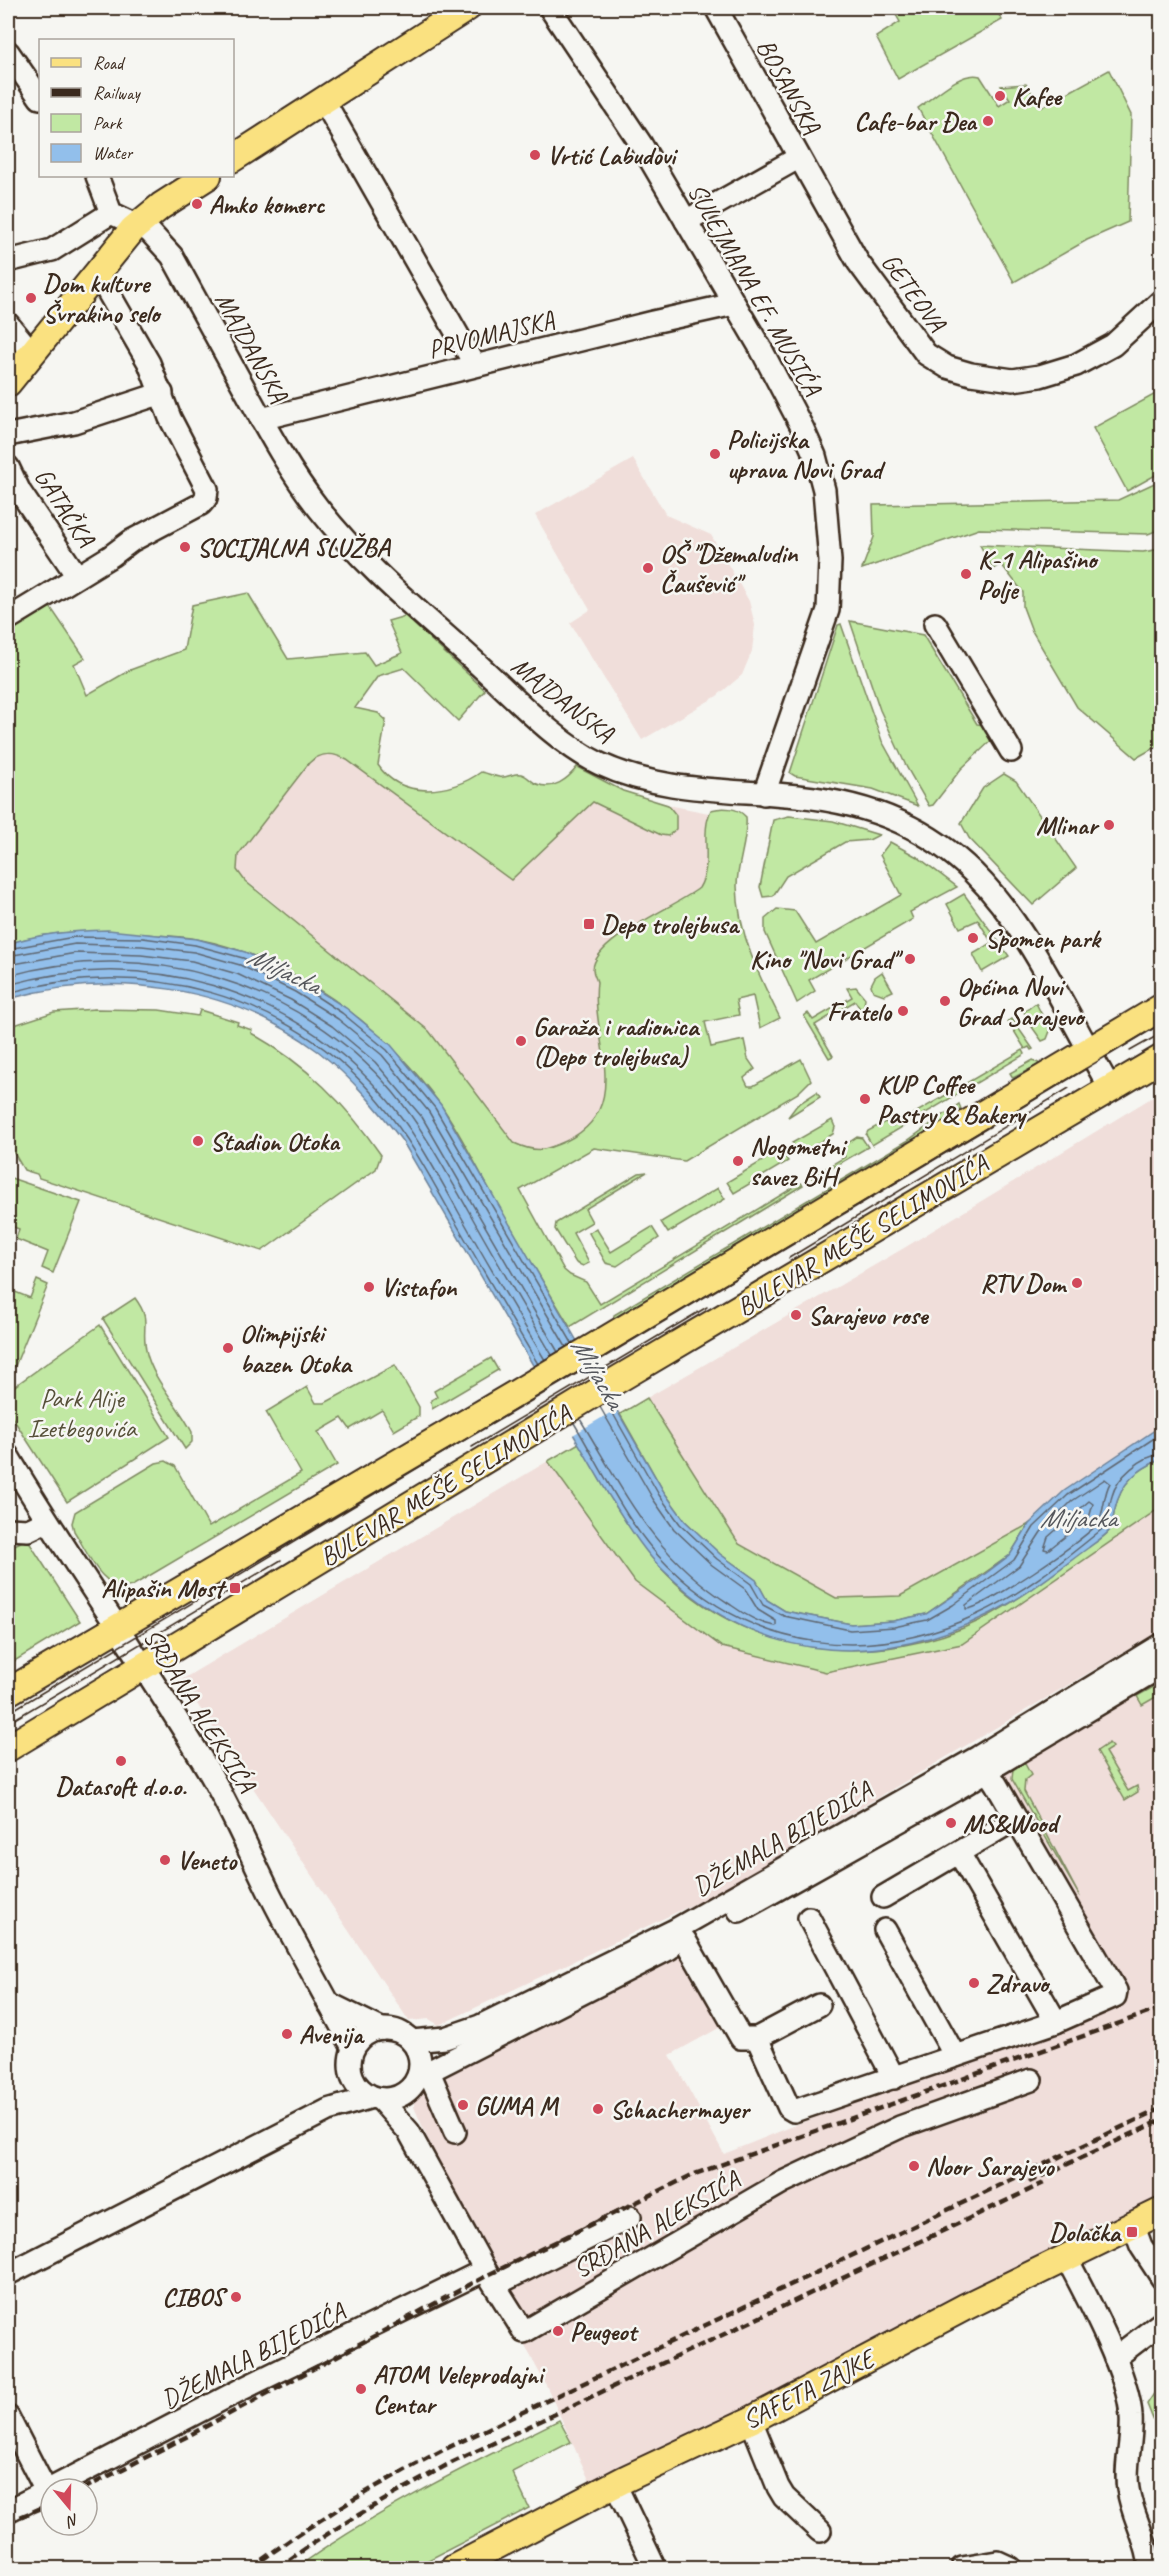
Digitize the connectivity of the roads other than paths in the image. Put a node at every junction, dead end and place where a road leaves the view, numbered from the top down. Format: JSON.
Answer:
{"nodes":[{"id":1,"x":467,"y":8,"type":"edge"},
{"id":2,"x":550,"y":8,"type":"edge"},
{"id":3,"x":716,"y":8,"type":"edge"},
{"id":4,"x":8,"y":52,"type":"edge"},
{"id":5,"x":39,"y":97,"type":"edge"},
{"id":6,"x":324,"y":101,"type":"junction"},
{"id":7,"x":234,"y":158,"type":"edge"},
{"id":8,"x":798,"y":158,"type":"junction"},
{"id":9,"x":97,"y":177,"type":"edge"},
{"id":10,"x":207,"y":177,"type":"edge"},
{"id":11,"x":111,"y":213,"type":"junction"},
{"id":12,"x":686,"y":221,"type":"junction"},
{"id":13,"x":138,"y":224,"type":"junction"},
{"id":14,"x":8,"y":261,"type":"edge"},
{"id":15,"x":97,"y":273,"type":"junction"},
{"id":16,"x":1161,"y":300,"type":"edge"},
{"id":17,"x":734,"y":304,"type":"junction"},
{"id":18,"x":8,"y":324,"type":"edge"},
{"id":19,"x":31,"y":352,"type":"junction"},
{"id":20,"x":475,"y":365,"type":"junction"},
{"id":21,"x":8,"y":383,"type":"edge"},
{"id":22,"x":162,"y":393,"type":"junction"},
{"id":23,"x":261,"y":419,"type":"junction"},
{"id":24,"x":8,"y":435,"type":"edge"},
{"id":25,"x":8,"y":467,"type":"edge"},
{"id":26,"x":77,"y":576,"type":"junction"},
{"id":27,"x":8,"y":618,"type":"edge"},
{"id":28,"x":935,"y":624,"type":"dead end"},
{"id":29,"x":1011,"y":751,"type":"dead end"},
{"id":30,"x":764,"y":794,"type":"junction"},
{"id":31,"x":1161,"y":1007,"type":"edge"},
{"id":32,"x":1088,"y":1051,"type":"junction"},
{"id":33,"x":1161,"y":1058,"type":"edge"},
{"id":34,"x":1110,"y":1088,"type":"junction"},
{"id":35,"x":8,"y":1456,"type":"edge"},
{"id":36,"x":47,"y":1521,"type":"junction"},
{"id":37,"x":8,"y":1529,"type":"edge"},
{"id":38,"x":116,"y":1627,"type":"junction"},
{"id":39,"x":1161,"y":1644,"type":"edge"},
{"id":40,"x":1161,"y":1666,"type":"edge"},
{"id":41,"x":144,"y":1667,"type":"junction"},
{"id":42,"x":8,"y":1692,"type":"edge"},
{"id":43,"x":8,"y":1748,"type":"edge"},
{"id":44,"x":982,"y":1765,"type":"junction"},
{"id":45,"x":1016,"y":1819,"type":"junction"},
{"id":46,"x":959,"y":1853,"type":"junction"},
{"id":47,"x":884,"y":1897,"type":"dead end"},
{"id":48,"x":809,"y":1918,"type":"dead end"},
{"id":49,"x":885,"y":1930,"type":"dead end"},
{"id":50,"x":685,"y":1940,"type":"junction"},
{"id":51,"x":328,"y":2003,"type":"junction"},
{"id":52,"x":819,"y":2005,"type":"dead end"},
{"id":53,"x":1056,"y":2022,"type":"junction"},
{"id":54,"x":381,"y":2029,"type":"junction"},
{"id":55,"x":757,"y":2038,"type":"junction"},
{"id":56,"x":412,"y":2041,"type":"junction"},
{"id":57,"x":353,"y":2048,"type":"junction"},
{"id":58,"x":955,"y":2056,"type":"junction"},
{"id":59,"x":350,"y":2071,"type":"junction"},
{"id":60,"x":894,"y":2078,"type":"junction"},
{"id":61,"x":418,"y":2080,"type":"junction"},
{"id":62,"x":1031,"y":2080,"type":"dead end"},
{"id":63,"x":376,"y":2098,"type":"junction"},
{"id":64,"x":328,"y":2110,"type":"junction"},
{"id":65,"x":409,"y":2132,"type":"junction"},
{"id":66,"x":455,"y":2132,"type":"dead end"},
{"id":67,"x":1161,"y":2211,"type":"edge"},
{"id":68,"x":630,"y":2217,"type":"dead end"},
{"id":69,"x":1134,"y":2227,"type":"junction"},
{"id":70,"x":1067,"y":2259,"type":"junction"},
{"id":71,"x":8,"y":2274,"type":"edge"},
{"id":72,"x":490,"y":2277,"type":"junction"},
{"id":73,"x":1161,"y":2278,"type":"edge"},
{"id":74,"x":1161,"y":2322,"type":"edge"},
{"id":75,"x":1115,"y":2358,"type":"junction"},
{"id":76,"x":8,"y":2417,"type":"edge"},
{"id":77,"x":751,"y":2420,"type":"junction"},
{"id":78,"x":39,"y":2477,"type":"edge"},
{"id":79,"x":73,"y":2477,"type":"edge"},
{"id":80,"x":615,"y":2484,"type":"junction"},
{"id":81,"x":39,"y":2495,"type":"edge"},
{"id":82,"x":8,"y":2511,"type":"edge"},
{"id":83,"x":820,"y":2531,"type":"dead end"},
{"id":84,"x":454,"y":2568,"type":"edge"},
{"id":85,"x":655,"y":2568,"type":"edge"},
{"id":86,"x":962,"y":2568,"type":"edge"},
{"id":87,"x":1011,"y":2568,"type":"edge"},
{"id":88,"x":1150,"y":2568,"type":"edge"}],
"edges":[{"from":1,"to":6,"type":"main road"},
{"from":2,"to":12,"type":"street","name":"SULEJMANA EF. MUSIĆA"},
{"from":3,"to":8,"type":"street","name":"BOSANSKA"},
{"from":4,"to":5,"type":"street"},
{"from":6,"to":7,"type":"main road"},
{"from":6,"to":20,"type":"street"},
{"from":8,"to":12,"type":"street"},
{"from":8,"to":16,"type":"street","name":"GETEOVA"},
{"from":9,"to":11,"type":"street"},
{"from":10,"to":13,"type":"main road"},
{"from":11,"to":13,"type":"street","name":"MAJDANSKA"},
{"from":11,"to":14,"type":"street"},
{"from":12,"to":17,"type":"street","name":"SULEJMANA EF. MUSIĆA"},
{"from":13,"to":15,"type":"main road"},
{"from":13,"to":23,"type":"street","name":"MAJDANSKA"},
{"from":15,"to":19,"type":"main road"},
{"from":15,"to":22,"type":"street"},
{"from":17,"to":20,"type":"street","name":"PRVOMAJSKA"},
{"from":17,"to":30,"type":"street","name":"SULEJMANA EF. MUSIĆA"},
{"from":18,"to":19,"type":"street"},
{"from":19,"to":21,"type":"main road"},
{"from":20,"to":23,"type":"street","name":"PRVOMAJSKA"},
{"from":22,"to":24,"type":"street"},
{"from":22,"to":26,"type":"street","name":"GATAČKA"},
{"from":23,"to":30,"type":"street","name":"MAJDANSKA"},
{"from":25,"to":26,"type":"street","name":"GATAČKA"},
{"from":26,"to":27,"type":"street","name":"GATAČKA"},
{"from":28,"to":29,"type":"street"},
{"from":30,"to":32,"type":"street","name":"MAJDANSKA"},
{"from":31,"to":32,"type":"main road","name":"BULEVAR MEŠE SELIMOVIĆA"},
{"from":32,"to":34,"type":"street","name":"MAJDANSKA"},
{"from":32,"to":38,"type":"main road","name":"BULEVAR MEŠE SELIMOVIĆA"},
{"from":33,"to":34,"type":"main road","name":"BULEVAR MEŠE SELIMOVIĆA"},
{"from":34,"to":41,"type":"main road","name":"BULEVAR MEŠE SELIMOVIĆA"},
{"from":35,"to":36,"type":"street","name":"SRĐANA ALEKSIĆA"},
{"from":36,"to":37,"type":"street"},
{"from":36,"to":38,"type":"street","name":"SRĐANA ALEKSIĆA"},
{"from":38,"to":41,"type":"street","name":"SRĐANA ALEKSIĆA"},
{"from":38,"to":42,"type":"main road","name":"BULEVAR MEŠE SELIMOVIĆA"},
{"from":39,"to":44,"type":"street","name":"DŽEMALA BIJEDIĆA"},
{"from":40,"to":44,"type":"street","name":"DŽEMALA BIJEDIĆA"},
{"from":41,"to":43,"type":"main road","name":"BULEVAR MEŠE SELIMOVIĆA"},
{"from":41,"to":51,"type":"street","name":"SRĐANA ALEKSIĆA"},
{"from":44,"to":45,"type":"street"},
{"from":44,"to":50,"type":"street","name":"DŽEMALA BIJEDIĆA"},
{"from":44,"to":56,"type":"street","name":"DŽEMALA BIJEDIĆA"},
{"from":45,"to":46,"type":"street"},
{"from":45,"to":53,"type":"street"},
{"from":46,"to":47,"type":"street"},
{"from":46,"to":53,"type":"street"},
{"from":48,"to":60,"type":"street"},
{"from":49,"to":58,"type":"street"},
{"from":50,"to":55,"type":"street"},
{"from":50,"to":61,"type":"street","name":"DŽEMALA BIJEDIĆA"},
{"from":51,"to":54,"type":"street"},
{"from":51,"to":57,"type":"street","name":"SRĐANA ALEKSIĆA"},
{"from":52,"to":55,"type":"street"},
{"from":53,"to":58,"type":"street"},
{"from":54,"to":56,"type":"street"},
{"from":54,"to":57,"type":"street"},
{"from":55,"to":60,"type":"street"},
{"from":56,"to":61,"type":"street"},
{"from":57,"to":59,"type":"street"},
{"from":58,"to":60,"type":"street"},
{"from":59,"to":63,"type":"street"},
{"from":59,"to":64,"type":"street"},
{"from":61,"to":63,"type":"street"},
{"from":61,"to":65,"type":"street","name":"SRĐANA ALEKSIĆA"},
{"from":61,"to":66,"type":"street"},
{"from":62,"to":72,"type":"street","name":"SRĐANA ALEKSIĆA"},
{"from":63,"to":64,"type":"street"},
{"from":63,"to":65,"type":"street","name":"SRĐANA ALEKSIĆA"},
{"from":64,"to":71,"type":"street"},
{"from":65,"to":72,"type":"street","name":"SRĐANA ALEKSIĆA"},
{"from":67,"to":69,"type":"main road","name":"SAFETA ZAJKE"},
{"from":68,"to":72,"type":"street","name":"DŽEMALA BIJEDIĆA"},
{"from":69,"to":70,"type":"main road","name":"SAFETA ZAJKE"},
{"from":69,"to":73,"type":"street"},
{"from":70,"to":75,"type":"street"},
{"from":70,"to":77,"type":"main road","name":"SAFETA ZAJKE"},
{"from":72,"to":79,"type":"street","name":"DŽEMALA BIJEDIĆA"},
{"from":74,"to":75,"type":"street"},
{"from":75,"to":88,"type":"street"},
{"from":76,"to":78,"type":"street"},
{"from":77,"to":80,"type":"main road","name":"SAFETA ZAJKE"},
{"from":77,"to":83,"type":"street"},
{"from":80,"to":84,"type":"main road","name":"SAFETA ZAJKE"},
{"from":80,"to":85,"type":"street"},
{"from":81,"to":82,"type":"street","name":"DŽEMALA BIJEDIĆA"},
{"from":86,"to":87,"type":"street"}]}
